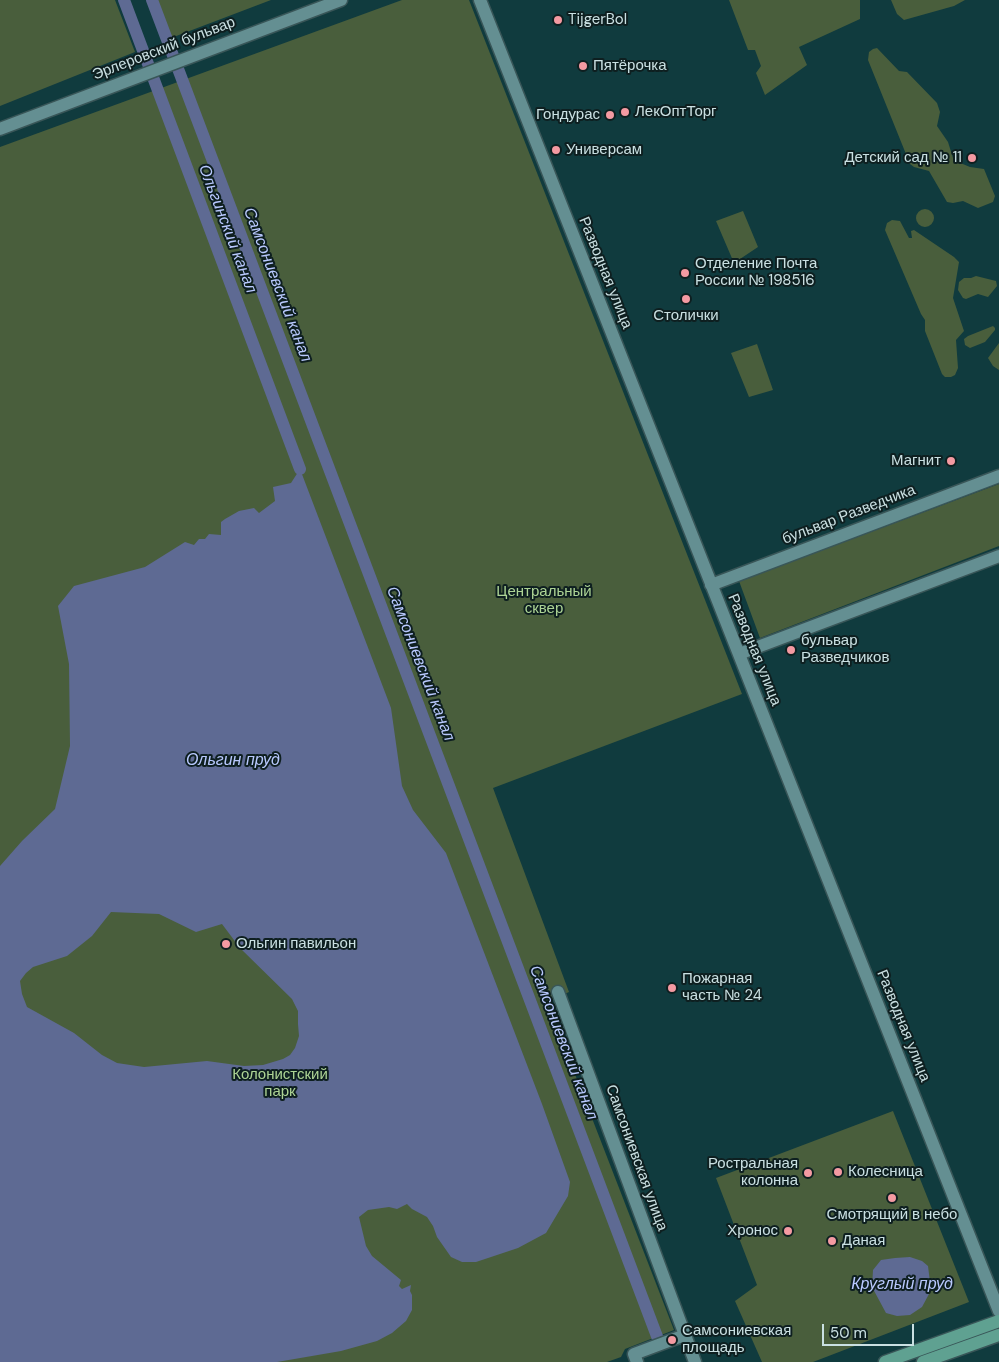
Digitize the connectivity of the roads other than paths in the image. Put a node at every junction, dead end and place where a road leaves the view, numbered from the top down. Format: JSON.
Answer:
{"nodes":[{"id":1,"x":341,"y":0,"type":"edge"},
{"id":2,"x":480,"y":0,"type":"edge"},
{"id":3,"x":0,"y":129,"type":"edge"},
{"id":4,"x":999,"y":476,"type":"edge"},
{"id":5,"x":999,"y":556,"type":"edge"},
{"id":6,"x":711,"y":585,"type":"junction"},
{"id":7,"x":739,"y":654,"type":"junction"},
{"id":8,"x":558,"y":992,"type":"dead end"},
{"id":9,"x":999,"y":1312,"type":"edge"},
{"id":10,"x":999,"y":1321,"type":"edge"},
{"id":11,"x":999,"y":1334,"type":"edge"},
{"id":12,"x":684,"y":1335,"type":"junction"},
{"id":13,"x":637,"y":1362,"type":"edge"},
{"id":14,"x":695,"y":1362,"type":"edge"},
{"id":15,"x":885,"y":1362,"type":"edge"},
{"id":16,"x":923,"y":1362,"type":"edge"}],
"edges":[{"from":1,"to":3,"type":"street","name":"Эрлеровский бульвар"},
{"from":2,"to":6,"type":"street","name":"Разводная улица"},
{"from":4,"to":6,"type":"street","name":"бульвар Разведчика"},
{"from":5,"to":7,"type":"street"},
{"from":6,"to":7,"type":"street","name":"Разводная улица"},
{"from":7,"to":9,"type":"street","name":"Разводная улица"},
{"from":8,"to":12,"type":"street","name":"Самсониевская улица"},
{"from":10,"to":15,"type":"main road"},
{"from":11,"to":16,"type":"main road"},
{"from":12,"to":13,"type":"street"},
{"from":12,"to":14,"type":"street"}]}
